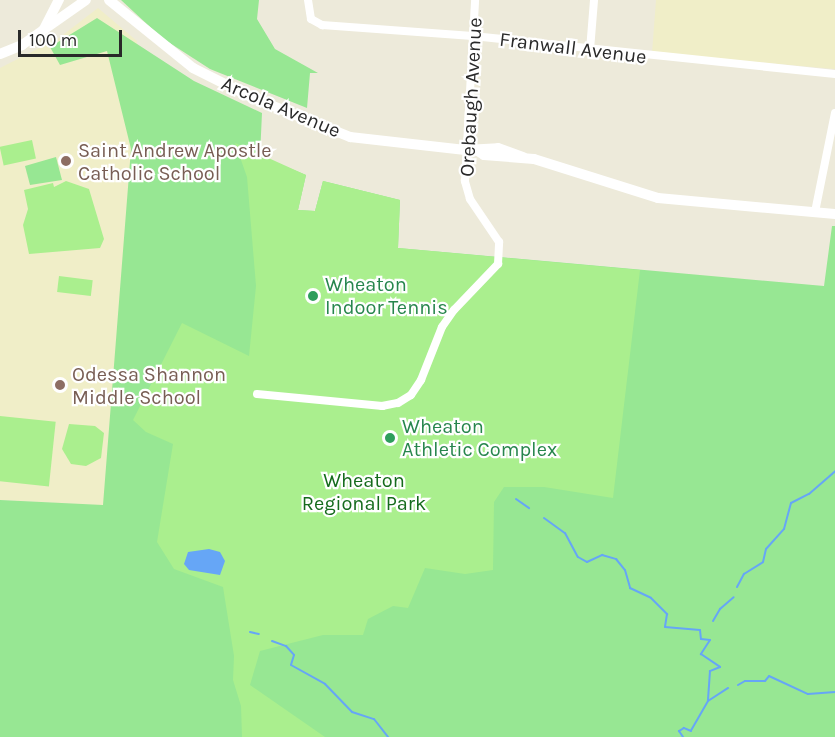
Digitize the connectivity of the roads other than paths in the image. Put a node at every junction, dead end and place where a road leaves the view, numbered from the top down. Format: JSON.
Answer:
{"nodes":[{"id":1,"x":59,"y":0,"type":"edge"},
{"id":2,"x":86,"y":0,"type":"edge"},
{"id":3,"x":109,"y":0,"type":"edge"},
{"id":4,"x":308,"y":0,"type":"edge"},
{"id":5,"x":475,"y":0,"type":"edge"},
{"id":6,"x":594,"y":0,"type":"edge"},
{"id":7,"x":43,"y":32,"type":"junction"},
{"id":8,"x":473,"y":36,"type":"junction"},
{"id":9,"x":590,"y":50,"type":"junction"},
{"id":10,"x":0,"y":54,"type":"edge"},
{"id":11,"x":835,"y":74,"type":"edge"},
{"id":12,"x":835,"y":113,"type":"edge"},
{"id":13,"x":465,"y":150,"type":"junction"},
{"id":14,"x":815,"y":212,"type":"junction"},
{"id":15,"x":835,"y":214,"type":"edge"},
{"id":16,"x":257,"y":394,"type":"dead end"}],
"edges":[{"from":1,"to":7,"type":"street"},
{"from":2,"to":7,"type":"street"},
{"from":3,"to":13,"type":"street","name":"Arcola Avenue"},
{"from":4,"to":8,"type":"street","name":"Franwall Avenue"},
{"from":5,"to":8,"type":"street","name":"Orebaugh Avenue"},
{"from":6,"to":9,"type":"street"},
{"from":7,"to":10,"type":"street"},
{"from":8,"to":9,"type":"street","name":"Franwall Avenue"},
{"from":8,"to":13,"type":"street","name":"Orebaugh Avenue"},
{"from":9,"to":11,"type":"street","name":"Franwall Avenue"},
{"from":12,"to":14,"type":"street"},
{"from":13,"to":14,"type":"street","name":"Arcola Avenue"},
{"from":13,"to":16,"type":"street","name":"Orebaugh Avenue"},
{"from":14,"to":15,"type":"street","name":"Arcola Avenue"}]}
